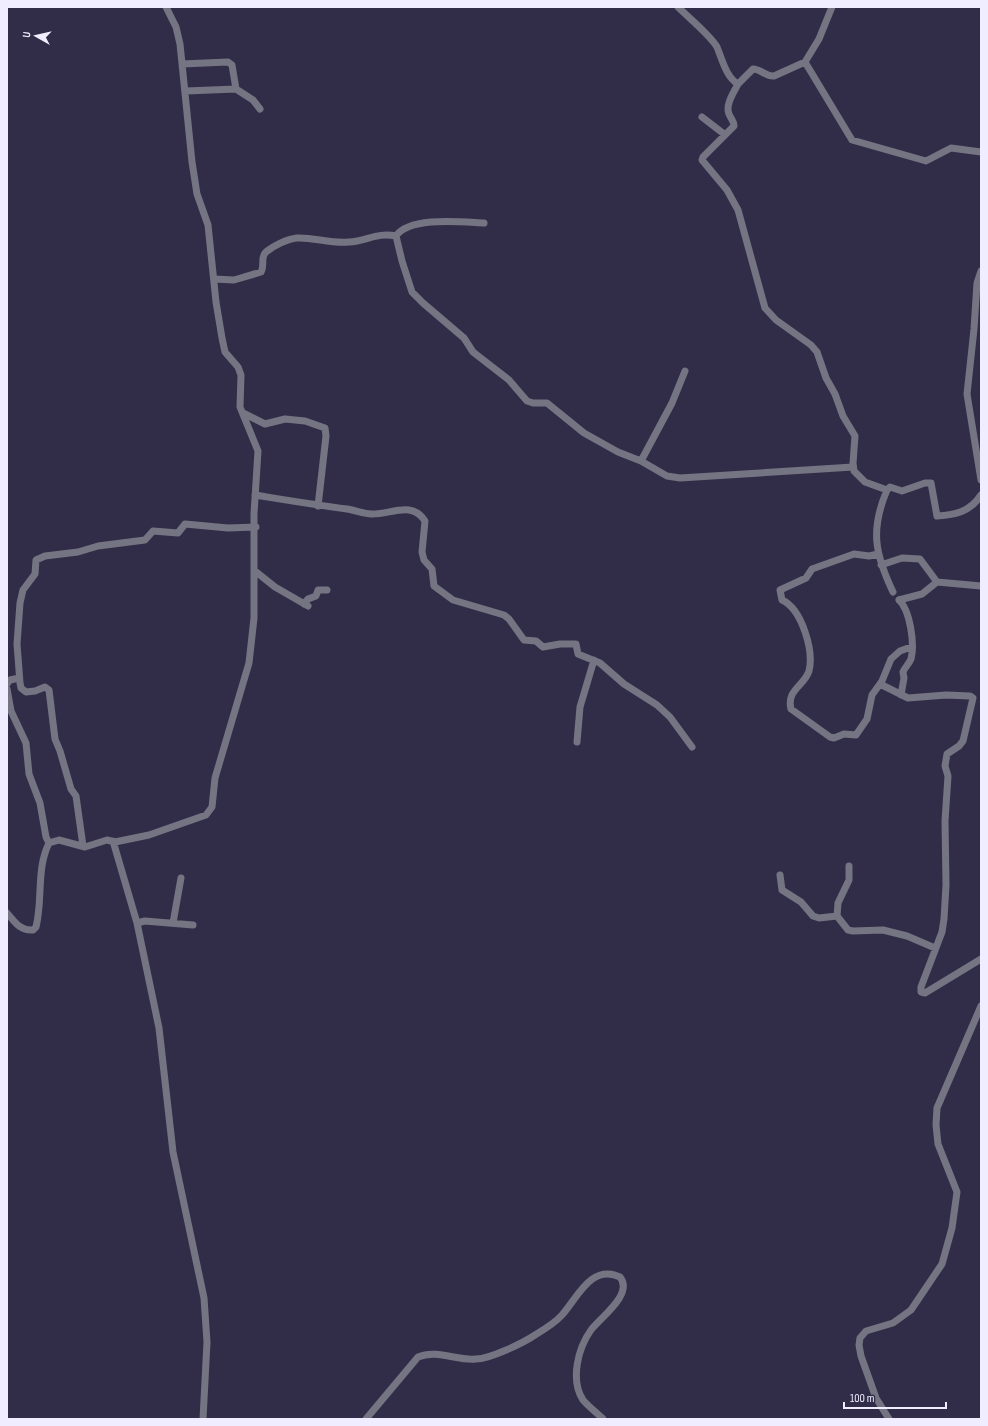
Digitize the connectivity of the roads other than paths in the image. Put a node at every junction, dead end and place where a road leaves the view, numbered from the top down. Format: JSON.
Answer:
{"nodes":[{"id":1,"x":166,"y":7,"type":"edge"},
{"id":2,"x":678,"y":7,"type":"edge"},
{"id":3,"x":832,"y":7,"type":"edge"},
{"id":4,"x":805,"y":62,"type":"junction"},
{"id":5,"x":182,"y":64,"type":"junction"},
{"id":6,"x":738,"y":84,"type":"junction"},
{"id":7,"x":236,"y":89,"type":"junction"},
{"id":8,"x":186,"y":91,"type":"junction"},
{"id":9,"x":260,"y":109,"type":"dead end"},
{"id":10,"x":702,"y":117,"type":"dead end"},
{"id":11,"x":724,"y":134,"type":"junction"},
{"id":12,"x":981,"y":152,"type":"edge"},
{"id":13,"x":484,"y":223,"type":"dead end"},
{"id":14,"x":396,"y":236,"type":"junction"},
{"id":15,"x":981,"y":271,"type":"edge"},
{"id":16,"x":214,"y":279,"type":"junction"},
{"id":17,"x":685,"y":371,"type":"dead end"},
{"id":18,"x":242,"y":414,"type":"junction"},
{"id":19,"x":642,"y":461,"type":"junction"},
{"id":20,"x":853,"y":467,"type":"junction"},
{"id":21,"x":981,"y":480,"type":"edge"},
{"id":22,"x":887,"y":490,"type":"junction"},
{"id":23,"x":255,"y":495,"type":"junction"},
{"id":24,"x":981,"y":495,"type":"edge"},
{"id":25,"x":318,"y":506,"type":"junction"},
{"id":26,"x":256,"y":527,"type":"junction"},
{"id":27,"x":878,"y":554,"type":"junction"},
{"id":28,"x":881,"y":565,"type":"junction"},
{"id":29,"x":255,"y":571,"type":"junction"},
{"id":30,"x":937,"y":582,"type":"junction"},
{"id":31,"x":981,"y":586,"type":"edge"},
{"id":32,"x":327,"y":590,"type":"dead end"},
{"id":33,"x":893,"y":592,"type":"dead end"},
{"id":34,"x":911,"y":647,"type":"junction"},
{"id":35,"x":594,"y":660,"type":"junction"},
{"id":36,"x":19,"y":678,"type":"junction"},
{"id":37,"x":7,"y":684,"type":"edge"},
{"id":38,"x":880,"y":684,"type":"junction"},
{"id":39,"x":7,"y":689,"type":"edge"},
{"id":40,"x":901,"y":695,"type":"junction"},
{"id":41,"x":9,"y":711,"type":"edge"},
{"id":42,"x":576,"y":742,"type":"dead end"},
{"id":43,"x":692,"y":747,"type":"dead end"},
{"id":44,"x":113,"y":841,"type":"junction"},
{"id":45,"x":49,"y":843,"type":"junction"},
{"id":46,"x":83,"y":846,"type":"junction"},
{"id":47,"x":849,"y":866,"type":"dead end"},
{"id":48,"x":780,"y":875,"type":"dead end"},
{"id":49,"x":181,"y":878,"type":"dead end"},
{"id":50,"x":7,"y":913,"type":"edge"},
{"id":51,"x":837,"y":916,"type":"junction"},
{"id":52,"x":137,"y":923,"type":"junction"},
{"id":53,"x":173,"y":923,"type":"junction"},
{"id":54,"x":193,"y":924,"type":"dead end"},
{"id":55,"x":935,"y":948,"type":"junction"},
{"id":56,"x":981,"y":959,"type":"edge"},
{"id":57,"x":981,"y":1006,"type":"edge"},
{"id":58,"x":203,"y":1419,"type":"edge"},
{"id":59,"x":366,"y":1419,"type":"edge"},
{"id":60,"x":603,"y":1419,"type":"edge"},
{"id":61,"x":889,"y":1419,"type":"edge"}],
"edges":[{"from":1,"to":5,"type":"street"},
{"from":2,"to":6,"type":"street"},
{"from":3,"to":4,"type":"street"},
{"from":4,"to":6,"type":"street"},
{"from":4,"to":12,"type":"street"},
{"from":5,"to":7,"type":"street"},
{"from":5,"to":8,"type":"street"},
{"from":6,"to":11,"type":"street"},
{"from":7,"to":8,"type":"street"},
{"from":7,"to":9,"type":"street"},
{"from":8,"to":16,"type":"street"},
{"from":10,"to":11,"type":"street"},
{"from":11,"to":20,"type":"street"},
{"from":13,"to":14,"type":"street"},
{"from":14,"to":16,"type":"street"},
{"from":14,"to":19,"type":"street"},
{"from":15,"to":21,"type":"street"},
{"from":16,"to":18,"type":"street"},
{"from":17,"to":19,"type":"street"},
{"from":18,"to":23,"type":"street"},
{"from":18,"to":25,"type":"street"},
{"from":19,"to":20,"type":"street"},
{"from":20,"to":22,"type":"street"},
{"from":22,"to":24,"type":"street"},
{"from":22,"to":27,"type":"street"},
{"from":23,"to":25,"type":"street"},
{"from":23,"to":26,"type":"street"},
{"from":25,"to":35,"type":"street"},
{"from":26,"to":29,"type":"street"},
{"from":26,"to":36,"type":"street"},
{"from":27,"to":28,"type":"street"},
{"from":27,"to":38,"type":"street"},
{"from":28,"to":30,"type":"street"},
{"from":28,"to":33,"type":"street"},
{"from":29,"to":32,"type":"street"},
{"from":29,"to":44,"type":"street"},
{"from":30,"to":31,"type":"street"},
{"from":30,"to":34,"type":"street"},
{"from":34,"to":38,"type":"street"},
{"from":34,"to":40,"type":"street"},
{"from":35,"to":42,"type":"street"},
{"from":35,"to":43,"type":"street"},
{"from":36,"to":37,"type":"street"},
{"from":36,"to":46,"type":"street"},
{"from":38,"to":40,"type":"street"},
{"from":39,"to":41,"type":"street"},
{"from":40,"to":55,"type":"street"},
{"from":41,"to":45,"type":"street"},
{"from":44,"to":46,"type":"street"},
{"from":44,"to":52,"type":"street"},
{"from":45,"to":46,"type":"street"},
{"from":45,"to":50,"type":"street"},
{"from":47,"to":51,"type":"street"},
{"from":48,"to":51,"type":"street"},
{"from":49,"to":53,"type":"street"},
{"from":51,"to":55,"type":"street"},
{"from":52,"to":53,"type":"street"},
{"from":52,"to":58,"type":"street"},
{"from":53,"to":54,"type":"street"},
{"from":55,"to":56,"type":"street"},
{"from":57,"to":61,"type":"street"},
{"from":59,"to":60,"type":"street"}]}
